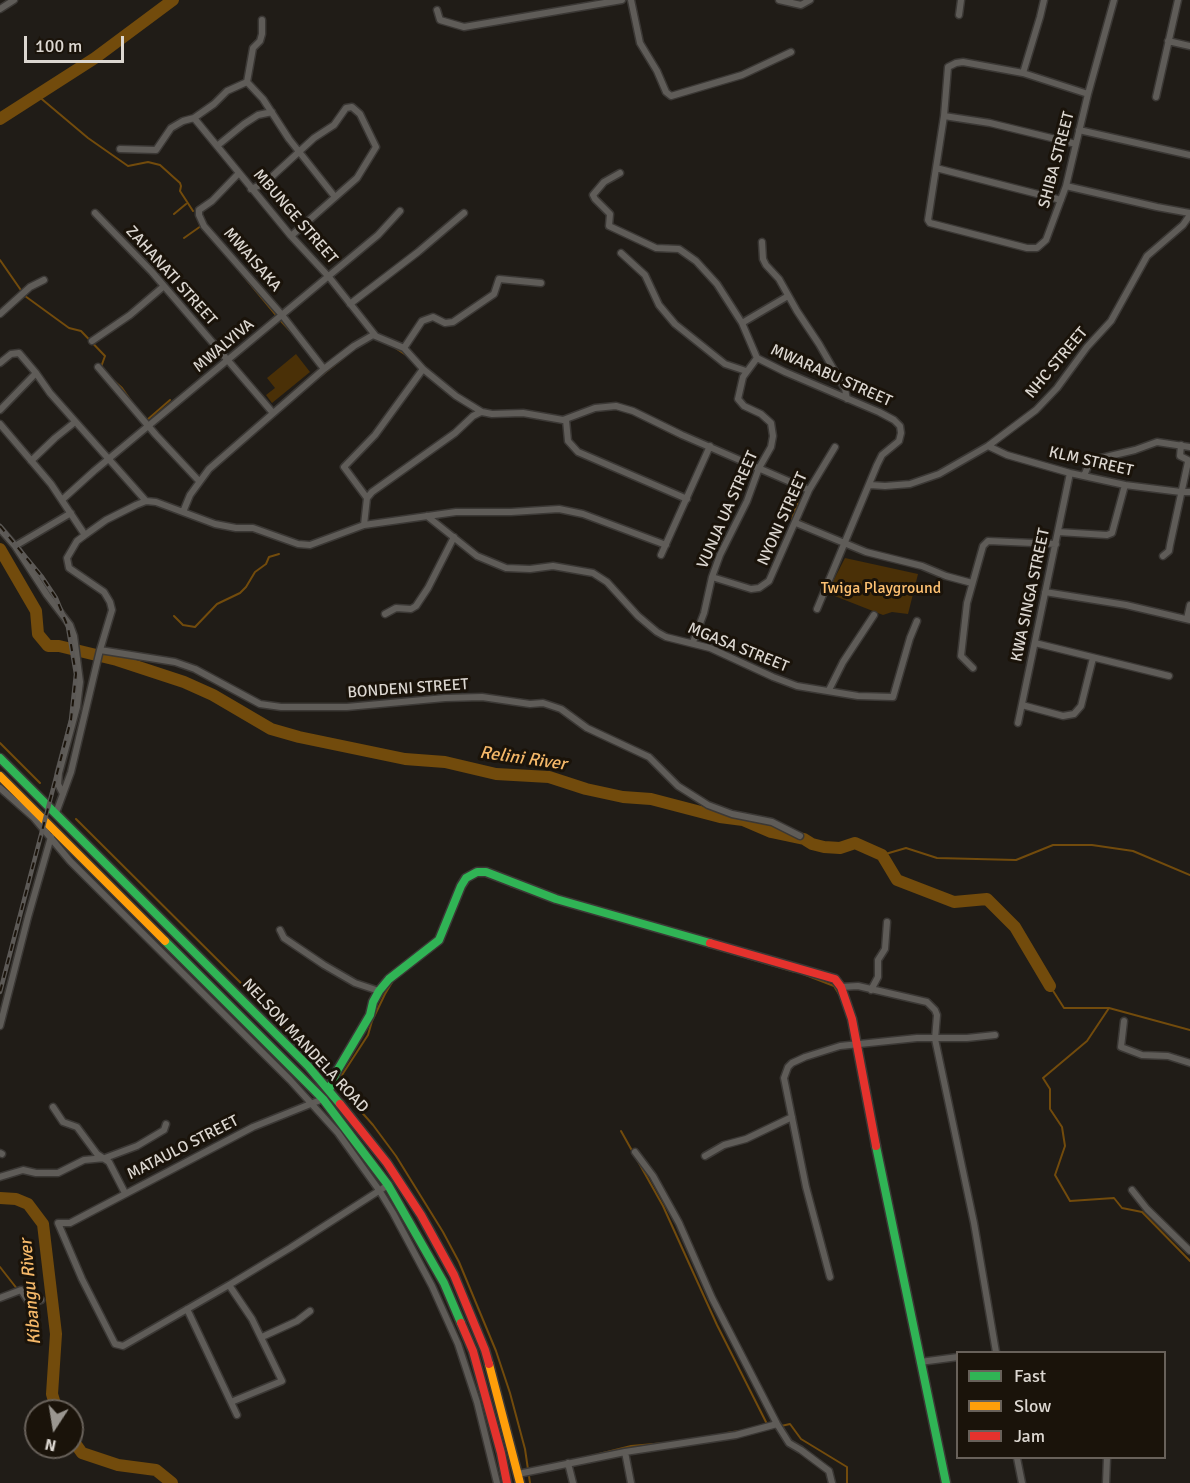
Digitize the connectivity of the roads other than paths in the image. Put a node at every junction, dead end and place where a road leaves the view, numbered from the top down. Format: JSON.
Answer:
{"nodes":[{"id":1,"x":14,"y":0,"type":"edge"},
{"id":2,"x":622,"y":0,"type":"edge"},
{"id":3,"x":631,"y":0,"type":"edge"},
{"id":4,"x":779,"y":0,"type":"edge"},
{"id":5,"x":810,"y":0,"type":"edge"},
{"id":6,"x":961,"y":0,"type":"edge"},
{"id":7,"x":1044,"y":0,"type":"edge"},
{"id":8,"x":1114,"y":0,"type":"edge"},
{"id":9,"x":1178,"y":0,"type":"edge"},
{"id":10,"x":0,"y":9,"type":"edge"},
{"id":11,"x":437,"y":10,"type":"dead end"},
{"id":12,"x":959,"y":15,"type":"dead end"},
{"id":13,"x":262,"y":20,"type":"dead end"},
{"id":14,"x":1168,"y":41,"type":"junction"},
{"id":15,"x":1190,"y":46,"type":"edge"},
{"id":16,"x":791,"y":52,"type":"dead end"},
{"id":17,"x":1023,"y":73,"type":"junction"},
{"id":18,"x":248,"y":82,"type":"junction"},
{"id":19,"x":1088,"y":94,"type":"junction"},
{"id":20,"x":1156,"y":97,"type":"dead end"},
{"id":21,"x":272,"y":112,"type":"junction"},
{"id":22,"x":944,"y":116,"type":"junction"},
{"id":23,"x":194,"y":118,"type":"junction"},
{"id":24,"x":1079,"y":130,"type":"junction"},
{"id":25,"x":1076,"y":144,"type":"junction"},
{"id":26,"x":217,"y":146,"type":"junction"},
{"id":27,"x":120,"y":148,"type":"dead end"},
{"id":28,"x":299,"y":152,"type":"junction"},
{"id":29,"x":1190,"y":155,"type":"edge"},
{"id":30,"x":936,"y":168,"type":"junction"},
{"id":31,"x":239,"y":173,"type":"junction"},
{"id":32,"x":620,"y":173,"type":"dead end"},
{"id":33,"x":1066,"y":186,"type":"junction"},
{"id":34,"x":251,"y":189,"type":"junction"},
{"id":35,"x":335,"y":197,"type":"junction"},
{"id":36,"x":1061,"y":200,"type":"junction"},
{"id":37,"x":400,"y":211,"type":"dead end"},
{"id":38,"x":95,"y":213,"type":"dead end"},
{"id":39,"x":464,"y":213,"type":"dead end"},
{"id":40,"x":1190,"y":214,"type":"edge"},
{"id":41,"x":291,"y":236,"type":"junction"},
{"id":42,"x":762,"y":242,"type":"dead end"},
{"id":43,"x":621,"y":253,"type":"dead end"},
{"id":44,"x":329,"y":277,"type":"junction"},
{"id":45,"x":44,"y":280,"type":"dead end"},
{"id":46,"x":541,"y":283,"type":"dead end"},
{"id":47,"x":164,"y":286,"type":"junction"},
{"id":48,"x":788,"y":296,"type":"junction"},
{"id":49,"x":350,"y":304,"type":"junction"},
{"id":50,"x":0,"y":314,"type":"edge"},
{"id":51,"x":282,"y":315,"type":"junction"},
{"id":52,"x":742,"y":323,"type":"junction"},
{"id":53,"x":375,"y":334,"type":"junction"},
{"id":54,"x":92,"y":341,"type":"dead end"},
{"id":55,"x":404,"y":348,"type":"junction"},
{"id":56,"x":757,"y":358,"type":"junction"},
{"id":57,"x":228,"y":361,"type":"junction"},
{"id":58,"x":0,"y":363,"type":"edge"},
{"id":59,"x":98,"y":368,"type":"dead end"},
{"id":60,"x":324,"y":369,"type":"junction"},
{"id":61,"x":423,"y":369,"type":"junction"},
{"id":62,"x":746,"y":371,"type":"junction"},
{"id":63,"x":36,"y":373,"type":"junction"},
{"id":64,"x":847,"y":399,"type":"junction"},
{"id":65,"x":0,"y":410,"type":"edge"},
{"id":66,"x":482,"y":412,"type":"junction"},
{"id":67,"x":273,"y":413,"type":"junction"},
{"id":68,"x":566,"y":420,"type":"junction"},
{"id":69,"x":75,"y":422,"type":"junction"},
{"id":70,"x":0,"y":424,"type":"edge"},
{"id":71,"x":148,"y":426,"type":"junction"},
{"id":72,"x":1181,"y":445,"type":"junction"},
{"id":73,"x":710,"y":446,"type":"junction"},
{"id":74,"x":988,"y":446,"type":"junction"},
{"id":75,"x":835,"y":447,"type":"dead end"},
{"id":76,"x":1190,"y":447,"type":"edge"},
{"id":77,"x":108,"y":460,"type":"junction"},
{"id":78,"x":1189,"y":460,"type":"edge"},
{"id":79,"x":31,"y":461,"type":"junction"},
{"id":80,"x":759,"y":468,"type":"junction"},
{"id":81,"x":1070,"y":473,"type":"junction"},
{"id":82,"x":1084,"y":476,"type":"junction"},
{"id":83,"x":199,"y":481,"type":"junction"},
{"id":84,"x":870,"y":485,"type":"junction"},
{"id":85,"x":1125,"y":485,"type":"junction"},
{"id":86,"x":808,"y":490,"type":"junction"},
{"id":87,"x":1181,"y":492,"type":"junction"},
{"id":88,"x":1190,"y":492,"type":"edge"},
{"id":89,"x":367,"y":498,"type":"junction"},
{"id":90,"x":63,"y":499,"type":"junction"},
{"id":91,"x":687,"y":499,"type":"junction"},
{"id":92,"x":146,"y":501,"type":"junction"},
{"id":93,"x":183,"y":512,"type":"junction"},
{"id":94,"x":71,"y":513,"type":"junction"},
{"id":95,"x":427,"y":516,"type":"junction"},
{"id":96,"x":796,"y":523,"type":"junction"},
{"id":97,"x":364,"y":525,"type":"junction"},
{"id":98,"x":0,"y":529,"type":"edge"},
{"id":99,"x":1058,"y":532,"type":"junction"},
{"id":100,"x":85,"y":534,"type":"junction"},
{"id":101,"x":454,"y":537,"type":"junction"},
{"id":102,"x":845,"y":543,"type":"junction"},
{"id":103,"x":1056,"y":544,"type":"junction"},
{"id":104,"x":666,"y":545,"type":"junction"},
{"id":105,"x":15,"y":546,"type":"junction"},
{"id":106,"x":661,"y":555,"type":"dead end"},
{"id":107,"x":1163,"y":556,"type":"dead end"},
{"id":108,"x":712,"y":577,"type":"junction"},
{"id":109,"x":972,"y":583,"type":"junction"},
{"id":110,"x":1045,"y":592,"type":"junction"},
{"id":111,"x":1190,"y":604,"type":"edge"},
{"id":112,"x":817,"y":609,"type":"dead end"},
{"id":113,"x":385,"y":614,"type":"dead end"},
{"id":114,"x":874,"y":615,"type":"dead end"},
{"id":115,"x":1189,"y":619,"type":"edge"},
{"id":116,"x":918,"y":621,"type":"dead end"},
{"id":117,"x":693,"y":642,"type":"junction"},
{"id":118,"x":1035,"y":643,"type":"junction"},
{"id":119,"x":100,"y":651,"type":"junction"},
{"id":120,"x":1093,"y":658,"type":"junction"},
{"id":121,"x":974,"y":668,"type":"dead end"},
{"id":122,"x":1169,"y":676,"type":"dead end"},
{"id":123,"x":829,"y":690,"type":"junction"},
{"id":124,"x":1022,"y":705,"type":"junction"},
{"id":125,"x":1018,"y":723,"type":"dead end"},
{"id":126,"x":0,"y":758,"type":"edge"},
{"id":127,"x":0,"y":776,"type":"edge"},
{"id":128,"x":0,"y":788,"type":"edge"},
{"id":129,"x":63,"y":794,"type":"junction"},
{"id":130,"x":56,"y":813,"type":"junction"},
{"id":131,"x":55,"y":831,"type":"junction"},
{"id":132,"x":800,"y":836,"type":"dead end"},
{"id":133,"x":50,"y":840,"type":"junction"},
{"id":134,"x":887,"y":922,"type":"dead end"},
{"id":135,"x":280,"y":930,"type":"dead end"},
{"id":136,"x":841,"y":987,"type":"junction"},
{"id":137,"x":871,"y":990,"type":"junction"},
{"id":138,"x":379,"y":991,"type":"junction"},
{"id":139,"x":1124,"y":1021,"type":"dead end"},
{"id":140,"x":0,"y":1026,"type":"edge"},
{"id":141,"x":995,"y":1035,"type":"dead end"},
{"id":142,"x":935,"y":1039,"type":"junction"},
{"id":143,"x":855,"y":1046,"type":"junction"},
{"id":144,"x":1190,"y":1063,"type":"edge"},
{"id":145,"x":328,"y":1090,"type":"junction"},
{"id":146,"x":323,"y":1099,"type":"junction"},
{"id":147,"x":311,"y":1104,"type":"junction"},
{"id":148,"x":53,"y":1107,"type":"dead end"},
{"id":149,"x":792,"y":1117,"type":"junction"},
{"id":150,"x":166,"y":1124,"type":"dead end"},
{"id":151,"x":635,"y":1152,"type":"dead end"},
{"id":152,"x":705,"y":1156,"type":"dead end"},
{"id":153,"x":105,"y":1158,"type":"junction"},
{"id":154,"x":0,"y":1177,"type":"edge"},
{"id":155,"x":388,"y":1185,"type":"junction"},
{"id":156,"x":379,"y":1190,"type":"junction"},
{"id":157,"x":1132,"y":1190,"type":"dead end"},
{"id":158,"x":125,"y":1193,"type":"junction"},
{"id":159,"x":1190,"y":1251,"type":"edge"},
{"id":160,"x":454,"y":1275,"type":"junction"},
{"id":161,"x":830,"y":1277,"type":"dead end"},
{"id":162,"x":444,"y":1283,"type":"junction"},
{"id":163,"x":229,"y":1285,"type":"junction"},
{"id":164,"x":0,"y":1298,"type":"edge"},
{"id":165,"x":41,"y":1300,"type":"dead end"},
{"id":166,"x":187,"y":1309,"type":"junction"},
{"id":167,"x":310,"y":1311,"type":"dead end"},
{"id":168,"x":262,"y":1338,"type":"junction"},
{"id":169,"x":993,"y":1351,"type":"edge"},
{"id":170,"x":956,"y":1357,"type":"edge"},
{"id":171,"x":920,"y":1362,"type":"junction"},
{"id":172,"x":231,"y":1402,"type":"junction"},
{"id":173,"x":237,"y":1415,"type":"dead end"},
{"id":174,"x":777,"y":1424,"type":"junction"},
{"id":175,"x":626,"y":1452,"type":"junction"},
{"id":176,"x":1017,"y":1459,"type":"edge"},
{"id":177,"x":1107,"y":1459,"type":"edge"},
{"id":178,"x":568,"y":1463,"type":"junction"},
{"id":179,"x":519,"y":1478,"type":"edge"},
{"id":180,"x":496,"y":1483,"type":"edge"},
{"id":181,"x":507,"y":1483,"type":"edge"},
{"id":182,"x":573,"y":1483,"type":"edge"},
{"id":183,"x":631,"y":1483,"type":"edge"},
{"id":184,"x":832,"y":1483,"type":"edge"},
{"id":185,"x":946,"y":1483,"type":"edge"},
{"id":186,"x":1022,"y":1483,"type":"edge"},
{"id":187,"x":1106,"y":1483,"type":"edge"}],
"edges":[{"from":1,"to":10,"type":"street"},
{"from":2,"to":11,"type":"street"},
{"from":3,"to":16,"type":"street"},
{"from":4,"to":5,"type":"street"},
{"from":6,"to":12,"type":"street"},
{"from":7,"to":17,"type":"street"},
{"from":8,"to":19,"type":"street","name":"SHIBA STREET"},
{"from":9,"to":14,"type":"street"},
{"from":13,"to":18,"type":"street"},
{"from":14,"to":15,"type":"street"},
{"from":14,"to":20,"type":"street"},
{"from":17,"to":19,"type":"street"},
{"from":17,"to":22,"type":"street"},
{"from":18,"to":21,"type":"street"},
{"from":18,"to":23,"type":"street"},
{"from":19,"to":24,"type":"street","name":"SHIBA STREET"},
{"from":21,"to":26,"type":"street"},
{"from":21,"to":28,"type":"street"},
{"from":22,"to":25,"type":"street"},
{"from":22,"to":30,"type":"street"},
{"from":23,"to":26,"type":"street","name":"MBUNGE STREET"},
{"from":23,"to":27,"type":"street"},
{"from":24,"to":25,"type":"street","name":"SHIBA STREET"},
{"from":24,"to":29,"type":"street"},
{"from":25,"to":33,"type":"street","name":"SHIBA STREET"},
{"from":26,"to":31,"type":"street","name":"MBUNGE STREET"},
{"from":28,"to":34,"type":"street"},
{"from":28,"to":35,"type":"street"},
{"from":28,"to":35,"type":"street"},
{"from":30,"to":36,"type":"street"},
{"from":30,"to":36,"type":"street","name":"SHIBA STREET"},
{"from":31,"to":34,"type":"street","name":"MBUNGE STREET"},
{"from":31,"to":51,"type":"street","name":"MWAISAKA"},
{"from":32,"to":52,"type":"street","name":"MWARABU STREET"},
{"from":33,"to":36,"type":"street","name":"SHIBA STREET"},
{"from":33,"to":40,"type":"street"},
{"from":34,"to":41,"type":"street","name":"MBUNGE STREET"},
{"from":35,"to":41,"type":"street"},
{"from":37,"to":44,"type":"street","name":"MWALYIVA"},
{"from":38,"to":47,"type":"street","name":"ZAHANATI STREET"},
{"from":39,"to":49,"type":"street"},
{"from":40,"to":74,"type":"street","name":"NHC STREET"},
{"from":41,"to":44,"type":"street","name":"MBUNGE STREET"},
{"from":42,"to":48,"type":"street"},
{"from":43,"to":62,"type":"street"},
{"from":44,"to":49,"type":"street","name":"MBUNGE STREET"},
{"from":44,"to":51,"type":"street","name":"MWALYIVA"},
{"from":45,"to":50,"type":"street"},
{"from":46,"to":55,"type":"street"},
{"from":47,"to":54,"type":"street"},
{"from":47,"to":57,"type":"street","name":"ZAHANATI STREET"},
{"from":48,"to":52,"type":"street"},
{"from":48,"to":64,"type":"street"},
{"from":49,"to":53,"type":"street","name":"MBUNGE STREET"},
{"from":51,"to":57,"type":"street","name":"MWALYIVA"},
{"from":51,"to":60,"type":"street","name":"MWAISAKA"},
{"from":52,"to":56,"type":"street","name":"MWARABU STREET"},
{"from":53,"to":55,"type":"street"},
{"from":53,"to":60,"type":"street"},
{"from":55,"to":61,"type":"street"},
{"from":56,"to":62,"type":"street"},
{"from":56,"to":64,"type":"street","name":"MWARABU STREET"},
{"from":57,"to":67,"type":"street","name":"ZAHANATI STREET"},
{"from":57,"to":71,"type":"street","name":"MWALYIVA"},
{"from":58,"to":63,"type":"street"},
{"from":59,"to":71,"type":"street"},
{"from":60,"to":67,"type":"street"},
{"from":61,"to":66,"type":"street"},
{"from":61,"to":89,"type":"street"},
{"from":62,"to":80,"type":"street","name":"VUNJA UA STREET"},
{"from":63,"to":65,"type":"street"},
{"from":63,"to":69,"type":"street"},
{"from":64,"to":84,"type":"street","name":"MWARABU STREET"},
{"from":66,"to":68,"type":"street"},
{"from":66,"to":89,"type":"street"},
{"from":67,"to":83,"type":"street"},
{"from":68,"to":73,"type":"street"},
{"from":68,"to":91,"type":"street"},
{"from":69,"to":77,"type":"street"},
{"from":69,"to":79,"type":"street"},
{"from":70,"to":79,"type":"street"},
{"from":71,"to":77,"type":"street","name":"MWALYIVA"},
{"from":71,"to":83,"type":"street"},
{"from":72,"to":76,"type":"street"},
{"from":72,"to":78,"type":"street"},
{"from":72,"to":82,"type":"street"},
{"from":73,"to":80,"type":"street"},
{"from":73,"to":91,"type":"street"},
{"from":74,"to":81,"type":"street","name":"KLM STREET"},
{"from":74,"to":84,"type":"street","name":"NHC STREET"},
{"from":75,"to":86,"type":"street","name":"NYONI STREET"},
{"from":77,"to":90,"type":"street","name":"MWALYIVA"},
{"from":77,"to":92,"type":"street"},
{"from":78,"to":87,"type":"street"},
{"from":79,"to":90,"type":"street"},
{"from":80,"to":86,"type":"street"},
{"from":80,"to":108,"type":"street","name":"VUNJA UA STREET"},
{"from":81,"to":82,"type":"street","name":"KLM STREET"},
{"from":81,"to":99,"type":"street","name":"KWA SINGA STREET"},
{"from":82,"to":85,"type":"street","name":"KLM STREET"},
{"from":83,"to":93,"type":"street"},
{"from":84,"to":102,"type":"street","name":"MWARABU STREET"},
{"from":85,"to":87,"type":"street","name":"KLM STREET"},
{"from":85,"to":99,"type":"street"},
{"from":86,"to":96,"type":"street","name":"NYONI STREET"},
{"from":87,"to":88,"type":"street","name":"KLM STREET"},
{"from":87,"to":107,"type":"street"},
{"from":89,"to":97,"type":"street"},
{"from":90,"to":94,"type":"street"},
{"from":91,"to":104,"type":"street"},
{"from":92,"to":93,"type":"street"},
{"from":92,"to":100,"type":"street"},
{"from":93,"to":97,"type":"street"},
{"from":94,"to":100,"type":"street"},
{"from":94,"to":105,"type":"street"},
{"from":95,"to":97,"type":"street"},
{"from":95,"to":101,"type":"street","name":"MGASA STREET"},
{"from":95,"to":104,"type":"street"},
{"from":96,"to":102,"type":"street"},
{"from":96,"to":108,"type":"street","name":"NYONI STREET"},
{"from":98,"to":105,"type":"street"},
{"from":99,"to":103,"type":"street","name":"KWA SINGA STREET"},
{"from":100,"to":119,"type":"street"},
{"from":101,"to":113,"type":"street"},
{"from":101,"to":117,"type":"street","name":"MGASA STREET"},
{"from":102,"to":109,"type":"street"},
{"from":102,"to":112,"type":"street","name":"MWARABU STREET"},
{"from":103,"to":109,"type":"street"},
{"from":103,"to":110,"type":"street","name":"KWA SINGA STREET"},
{"from":104,"to":106,"type":"street"},
{"from":105,"to":129,"type":"street"},
{"from":108,"to":117,"type":"street","name":"VUNJA UA STREET"},
{"from":109,"to":121,"type":"street"},
{"from":110,"to":115,"type":"street"},
{"from":110,"to":118,"type":"street","name":"KWA SINGA STREET"},
{"from":111,"to":115,"type":"street"},
{"from":114,"to":123,"type":"street"},
{"from":116,"to":123,"type":"street","name":"MGASA STREET"},
{"from":117,"to":123,"type":"street","name":"MGASA STREET"},
{"from":118,"to":120,"type":"street"},
{"from":118,"to":124,"type":"street","name":"KWA SINGA STREET"},
{"from":119,"to":129,"type":"street"},
{"from":119,"to":132,"type":"street","name":"BONDENI STREET"},
{"from":120,"to":122,"type":"street"},
{"from":120,"to":124,"type":"street"},
{"from":124,"to":125,"type":"street","name":"KWA SINGA STREET"},
{"from":126,"to":130,"type":"main road","name":"NELSON MANDELA ROAD"},
{"from":127,"to":131,"type":"main road","name":"NELSON MANDELA ROAD"},
{"from":128,"to":133,"type":"street"},
{"from":129,"to":130,"type":"street"},
{"from":130,"to":145,"type":"main road","name":"NELSON MANDELA ROAD"},
{"from":131,"to":133,"type":"street"},
{"from":131,"to":146,"type":"main road","name":"NELSON MANDELA ROAD"},
{"from":133,"to":140,"type":"street"},
{"from":133,"to":147,"type":"street"},
{"from":134,"to":137,"type":"street"},
{"from":135,"to":138,"type":"street"},
{"from":136,"to":137,"type":"street"},
{"from":136,"to":138,"type":"main road"},
{"from":136,"to":143,"type":"main road"},
{"from":137,"to":142,"type":"street"},
{"from":138,"to":145,"type":"main road"},
{"from":139,"to":144,"type":"street"},
{"from":141,"to":142,"type":"street"},
{"from":142,"to":143,"type":"street"},
{"from":142,"to":169,"type":"street"},
{"from":143,"to":149,"type":"street"},
{"from":143,"to":171,"type":"main road"},
{"from":145,"to":160,"type":"main road","name":"NELSON MANDELA ROAD"},
{"from":146,"to":147,"type":"street","name":"MATAULO STREET"},
{"from":146,"to":155,"type":"main road","name":"NELSON MANDELA ROAD"},
{"from":147,"to":156,"type":"street"},
{"from":147,"to":158,"type":"street","name":"MATAULO STREET"},
{"from":148,"to":153,"type":"street"},
{"from":149,"to":152,"type":"street"},
{"from":149,"to":161,"type":"street"},
{"from":150,"to":153,"type":"street"},
{"from":151,"to":174,"type":"street"},
{"from":153,"to":154,"type":"street"},
{"from":153,"to":158,"type":"street"},
{"from":155,"to":156,"type":"street"},
{"from":155,"to":162,"type":"main road","name":"NELSON MANDELA ROAD"},
{"from":156,"to":163,"type":"street"},
{"from":156,"to":180,"type":"street"},
{"from":157,"to":159,"type":"street"},
{"from":158,"to":166,"type":"street","name":"MATAULO STREET"},
{"from":160,"to":162,"type":"main road"},
{"from":160,"to":179,"type":"main road","name":"NELSON MANDELA ROAD"},
{"from":162,"to":181,"type":"main road","name":"NELSON MANDELA ROAD"},
{"from":163,"to":166,"type":"street"},
{"from":163,"to":168,"type":"street"},
{"from":164,"to":165,"type":"street"},
{"from":166,"to":172,"type":"street"},
{"from":167,"to":168,"type":"street"},
{"from":168,"to":172,"type":"street"},
{"from":170,"to":171,"type":"street"},
{"from":171,"to":185,"type":"main road"},
{"from":172,"to":173,"type":"street"},
{"from":174,"to":175,"type":"street"},
{"from":174,"to":184,"type":"street"},
{"from":175,"to":178,"type":"street"},
{"from":175,"to":183,"type":"street"},
{"from":176,"to":186,"type":"street"},
{"from":177,"to":187,"type":"street"},
{"from":178,"to":179,"type":"street"},
{"from":178,"to":182,"type":"street"}]}
